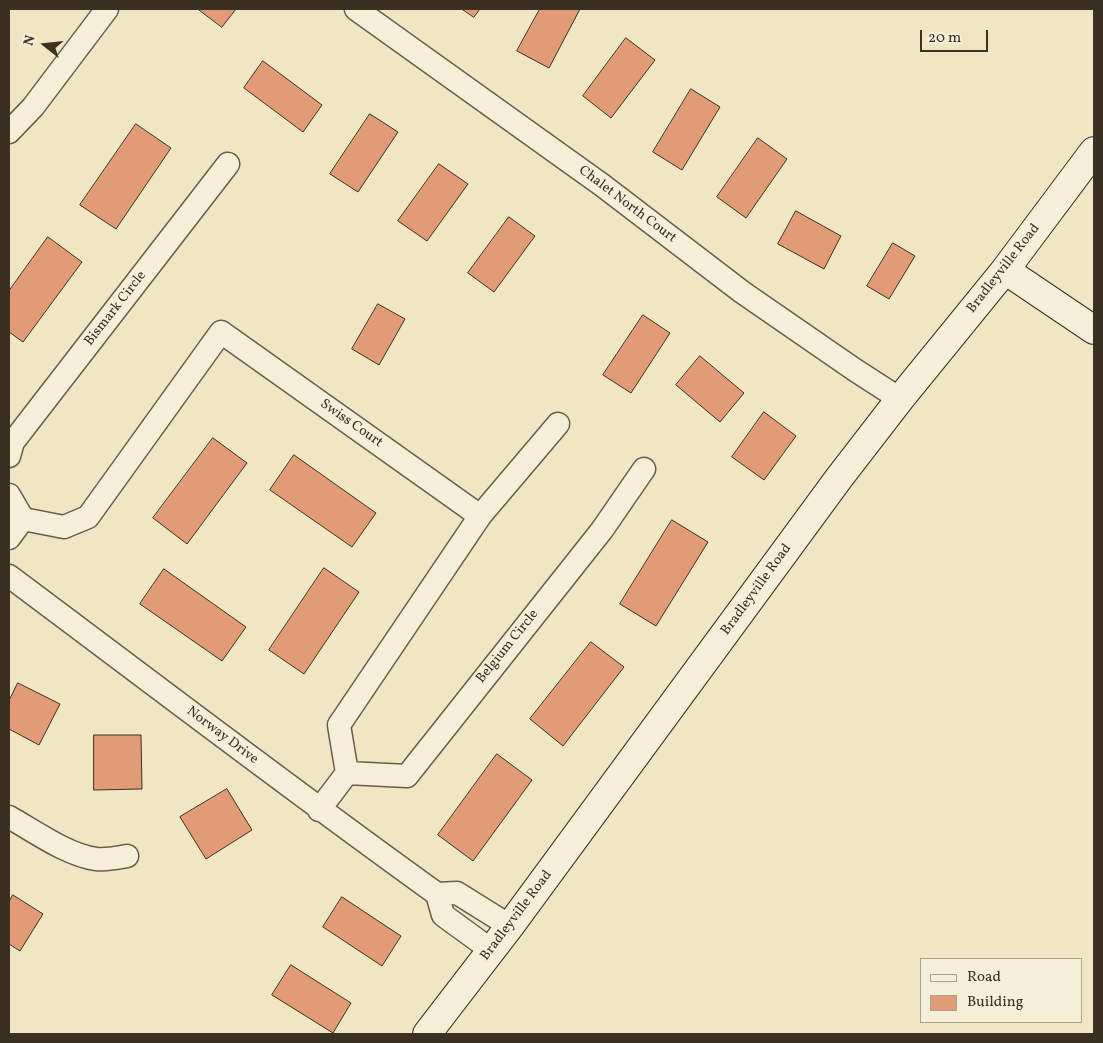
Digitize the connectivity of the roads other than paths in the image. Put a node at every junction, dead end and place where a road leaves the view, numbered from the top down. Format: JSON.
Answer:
{"nodes":[{"id":1,"x":107,"y":9,"type":"edge"},
{"id":2,"x":356,"y":9,"type":"edge"},
{"id":3,"x":9,"y":132,"type":"edge"},
{"id":4,"x":1094,"y":151,"type":"edge"},
{"id":5,"x":228,"y":164,"type":"dead end"},
{"id":6,"x":1005,"y":270,"type":"junction"},
{"id":7,"x":1094,"y":330,"type":"edge"},
{"id":8,"x":900,"y":399,"type":"junction"},
{"id":9,"x":558,"y":424,"type":"dead end"},
{"id":10,"x":9,"y":456,"type":"edge"},
{"id":11,"x":644,"y":469,"type":"dead end"},
{"id":12,"x":9,"y":495,"type":"edge"},
{"id":13,"x":480,"y":516,"type":"junction"},
{"id":14,"x":23,"y":519,"type":"junction"},
{"id":15,"x":9,"y":538,"type":"edge"},
{"id":16,"x":9,"y":576,"type":"edge"},
{"id":17,"x":347,"y":773,"type":"junction"},
{"id":18,"x":319,"y":810,"type":"junction"},
{"id":19,"x":9,"y":817,"type":"edge"},
{"id":20,"x":127,"y":856,"type":"dead end"},
{"id":21,"x":437,"y":894,"type":"junction"},
{"id":22,"x":510,"y":926,"type":"junction"},
{"id":23,"x":492,"y":950,"type":"junction"},
{"id":24,"x":427,"y":1034,"type":"edge"}],
"edges":[{"from":1,"to":3,"type":"street"},
{"from":2,"to":8,"type":"street","name":"Chalet North Court"},
{"from":4,"to":6,"type":"street","name":"Bradleyville Road"},
{"from":5,"to":10,"type":"street","name":"Bismark Circle"},
{"from":6,"to":7,"type":"street"},
{"from":6,"to":8,"type":"street","name":"Bradleyville Road"},
{"from":8,"to":22,"type":"street","name":"Bradleyville Road"},
{"from":9,"to":13,"type":"street"},
{"from":11,"to":17,"type":"street","name":"Belgium Circle"},
{"from":12,"to":14,"type":"street"},
{"from":13,"to":14,"type":"street","name":"Swiss Court"},
{"from":13,"to":17,"type":"street"},
{"from":14,"to":15,"type":"street"},
{"from":16,"to":18,"type":"street","name":"Norway Drive"},
{"from":17,"to":18,"type":"street"},
{"from":18,"to":21,"type":"street","name":"Norway Drive"},
{"from":19,"to":20,"type":"street"},
{"from":21,"to":22,"type":"street"},
{"from":21,"to":23,"type":"street"},
{"from":22,"to":23,"type":"street","name":"Bradleyville Road"},
{"from":23,"to":24,"type":"street","name":"Bradleyville Road"}]}
